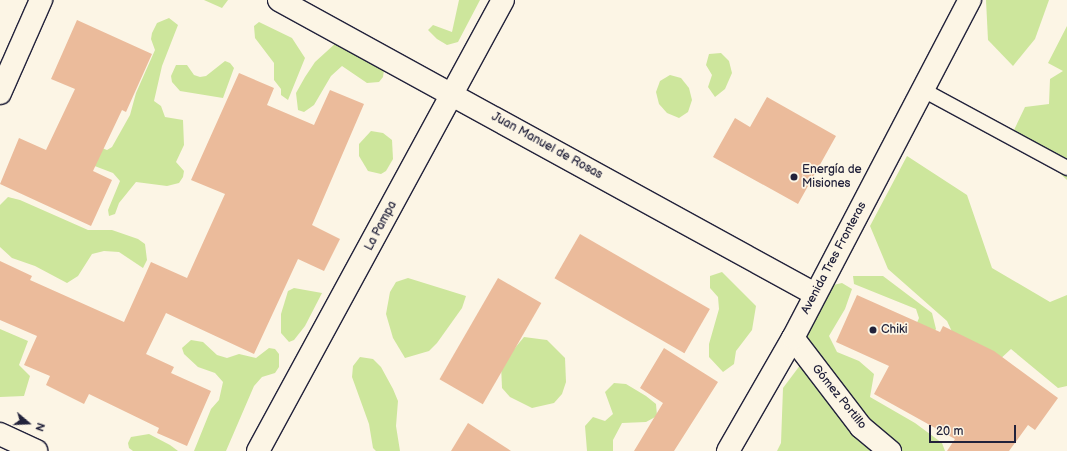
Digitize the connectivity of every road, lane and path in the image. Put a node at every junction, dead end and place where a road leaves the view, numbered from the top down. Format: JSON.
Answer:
{"nodes":[{"id":1,"x":42,"y":0,"type":"edge"},
{"id":2,"x":279,"y":0,"type":"edge"},
{"id":3,"x":503,"y":0,"type":"edge"},
{"id":4,"x":970,"y":0,"type":"edge"},
{"id":5,"x":923,"y":90,"type":"junction"},
{"id":6,"x":0,"y":93,"type":"edge"},
{"id":7,"x":452,"y":94,"type":"junction"},
{"id":8,"x":1067,"y":168,"type":"edge"},
{"id":9,"x":815,"y":294,"type":"junction"},
{"id":10,"x":793,"y":338,"type":"junction"},
{"id":11,"x":0,"y":434,"type":"edge"},
{"id":12,"x":36,"y":451,"type":"edge"},
{"id":13,"x":258,"y":451,"type":"edge"},
{"id":14,"x":728,"y":451,"type":"edge"},
{"id":15,"x":890,"y":451,"type":"edge"}],
"edges":[{"from":1,"to":6,"type":"street"},
{"from":2,"to":7,"type":"street","name":"Juan Manuel de Rosas"},
{"from":3,"to":7,"type":"street","name":"La Pampa"},
{"from":4,"to":5,"type":"street","name":"Avenida Tres Fronteras"},
{"from":5,"to":8,"type":"lane"},
{"from":5,"to":9,"type":"street","name":"Avenida Tres Fronteras"},
{"from":7,"to":9,"type":"street","name":"Juan Manuel de Rosas"},
{"from":7,"to":13,"type":"street","name":"La Pampa"},
{"from":9,"to":10,"type":"street","name":"Avenida Tres Fronteras"},
{"from":10,"to":14,"type":"street","name":"Avenida Tres Fronteras"},
{"from":10,"to":15,"type":"street","name":"Gómez Portillo"},
{"from":11,"to":12,"type":"street"}]}
